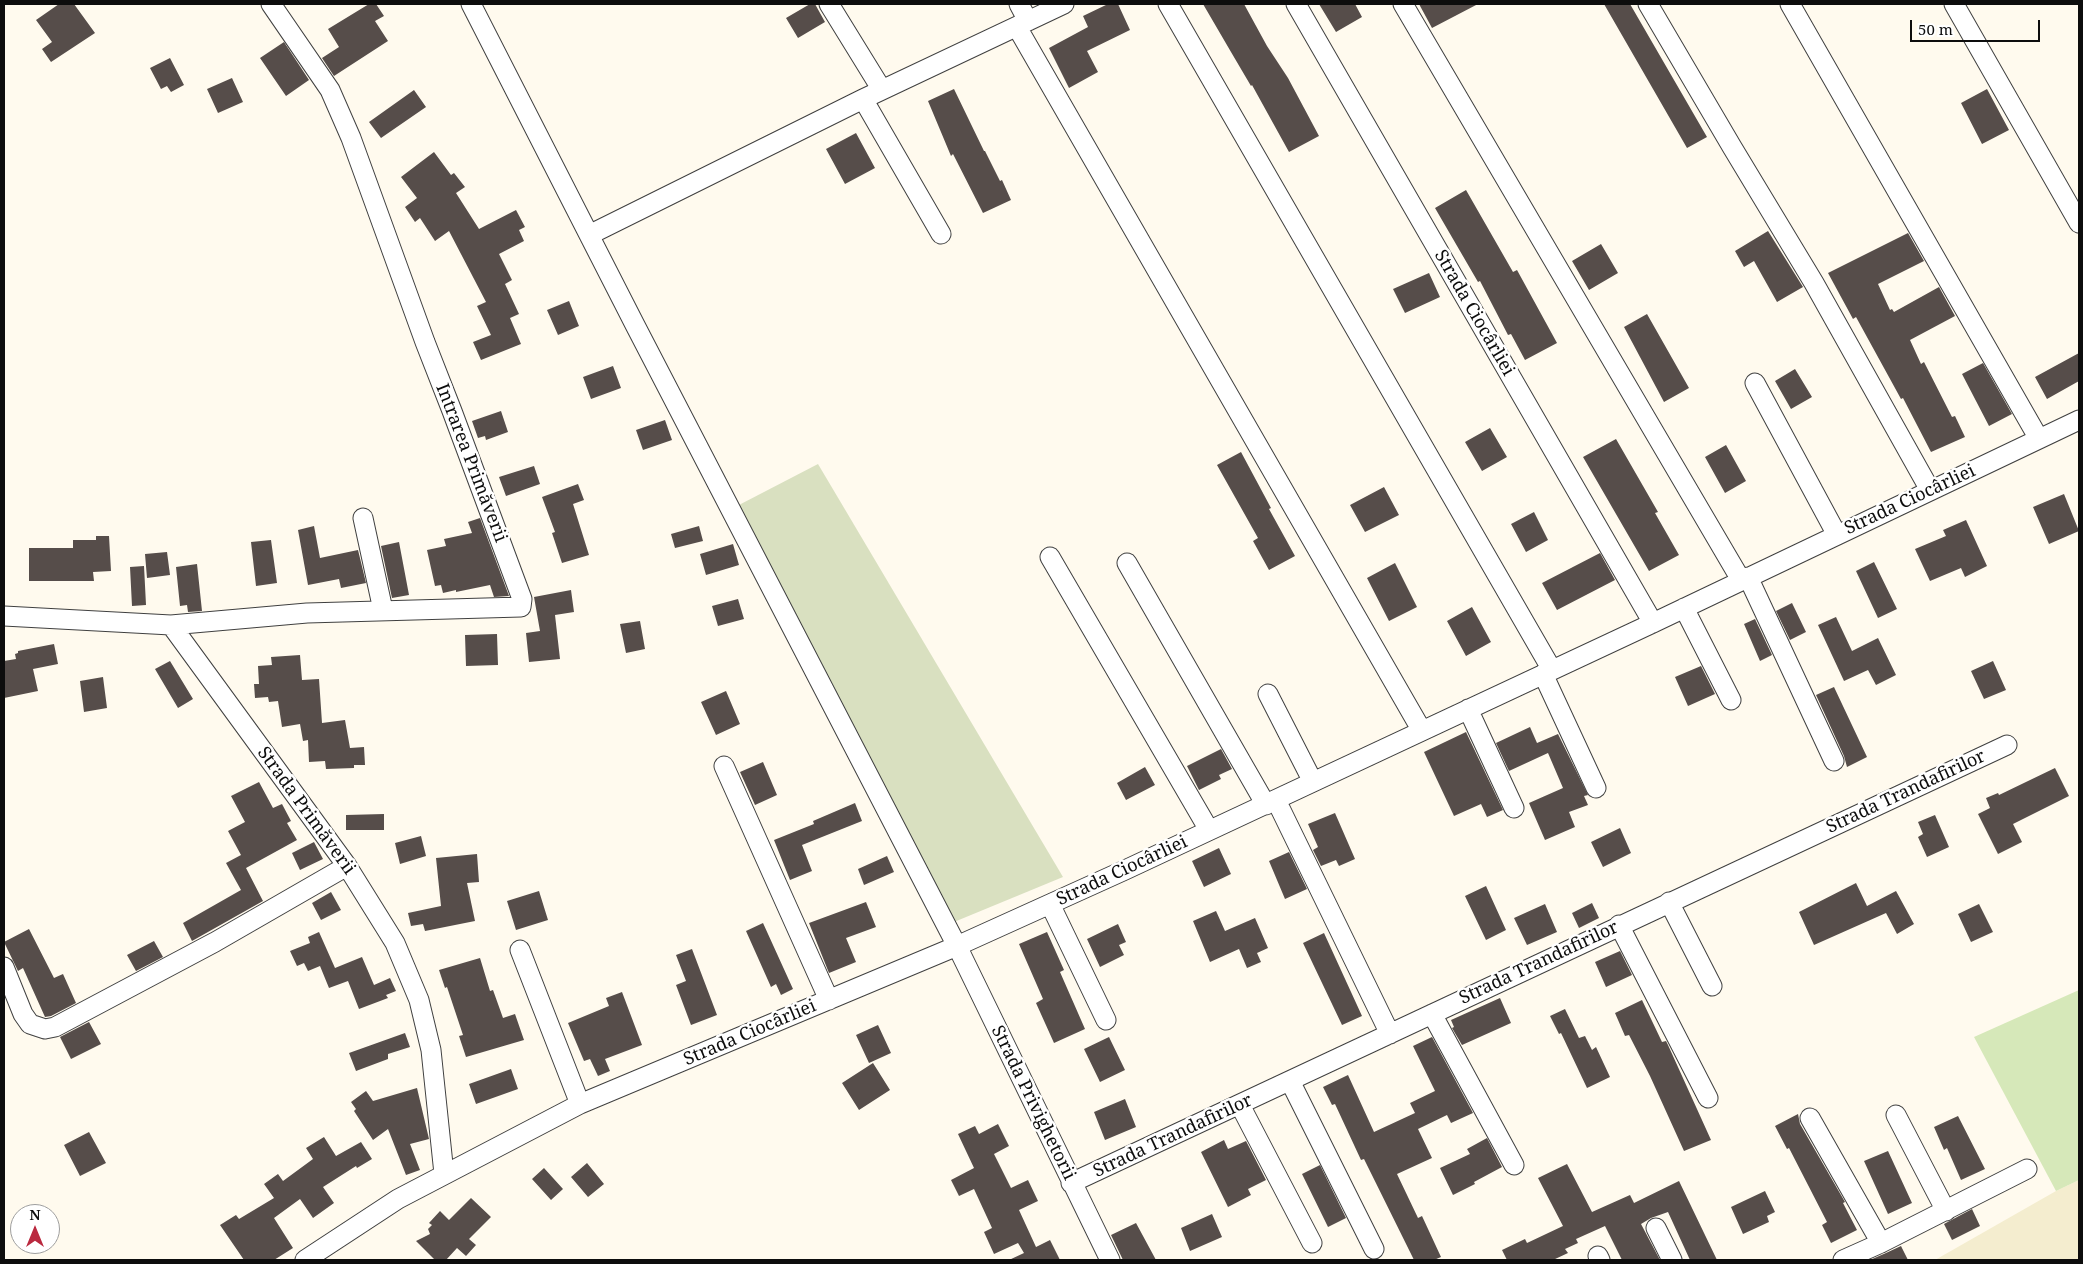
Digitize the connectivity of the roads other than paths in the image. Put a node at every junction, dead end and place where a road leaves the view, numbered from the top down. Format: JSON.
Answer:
{"nodes":[{"id":1,"x":271,"y":4,"type":"edge"},
{"id":2,"x":471,"y":4,"type":"edge"},
{"id":3,"x":829,"y":4,"type":"edge"},
{"id":4,"x":1019,"y":4,"type":"edge"},
{"id":5,"x":1064,"y":4,"type":"edge"},
{"id":6,"x":1168,"y":4,"type":"edge"},
{"id":7,"x":1296,"y":4,"type":"edge"},
{"id":8,"x":1403,"y":4,"type":"edge"},
{"id":9,"x":1648,"y":4,"type":"edge"},
{"id":10,"x":1790,"y":4,"type":"edge"},
{"id":11,"x":1954,"y":4,"type":"edge"},
{"id":12,"x":1022,"y":24,"type":"junction"},
{"id":13,"x":882,"y":90,"type":"junction"},
{"id":14,"x":864,"y":99,"type":"junction"},
{"id":15,"x":2079,"y":223,"type":"edge"},
{"id":16,"x":941,"y":234,"type":"dead end"},
{"id":17,"x":589,"y":235,"type":"junction"},
{"id":18,"x":1755,"y":383,"type":"dead end"},
{"id":19,"x":2079,"y":420,"type":"edge"},
{"id":20,"x":2039,"y":438,"type":"junction"},
{"id":21,"x":1930,"y":490,"type":"junction"},
{"id":22,"x":363,"y":518,"type":"dead end"},
{"id":23,"x":1837,"y":534,"type":"junction"},
{"id":24,"x":1050,"y":557,"type":"dead end"},
{"id":25,"x":1128,"y":563,"type":"dead end"},
{"id":26,"x":1745,"y":578,"type":"junction"},
{"id":27,"x":1684,"y":608,"type":"junction"},
{"id":28,"x":383,"y":610,"type":"junction"},
{"id":29,"x":4,"y":616,"type":"edge"},
{"id":30,"x":1653,"y":623,"type":"junction"},
{"id":31,"x":171,"y":625,"type":"junction"},
{"id":32,"x":1547,"y":672,"type":"junction"},
{"id":33,"x":1268,"y":694,"type":"dead end"},
{"id":34,"x":1731,"y":700,"type":"dead end"},
{"id":35,"x":1468,"y":709,"type":"junction"},
{"id":36,"x":1422,"y":730,"type":"junction"},
{"id":37,"x":2007,"y":745,"type":"dead end"},
{"id":38,"x":1834,"y":761,"type":"dead end"},
{"id":39,"x":724,"y":766,"type":"dead end"},
{"id":40,"x":1313,"y":782,"type":"junction"},
{"id":41,"x":1596,"y":788,"type":"dead end"},
{"id":42,"x":1271,"y":803,"type":"junction"},
{"id":43,"x":1514,"y":808,"type":"dead end"},
{"id":44,"x":1209,"y":830,"type":"junction"},
{"id":45,"x":347,"y":866,"type":"junction"},
{"id":46,"x":1669,"y":902,"type":"junction"},
{"id":47,"x":1050,"y":904,"type":"junction"},
{"id":48,"x":1619,"y":925,"type":"junction"},
{"id":49,"x":957,"y":946,"type":"junction"},
{"id":50,"x":520,"y":950,"type":"dead end"},
{"id":51,"x":4,"y":967,"type":"edge"},
{"id":52,"x":1712,"y":986,"type":"dead end"},
{"id":53,"x":829,"y":1000,"type":"junction"},
{"id":54,"x":1432,"y":1014,"type":"junction"},
{"id":55,"x":1106,"y":1020,"type":"dead end"},
{"id":56,"x":1390,"y":1034,"type":"junction"},
{"id":57,"x":1290,"y":1081,"type":"junction"},
{"id":58,"x":1708,"y":1098,"type":"dead end"},
{"id":59,"x":580,"y":1104,"type":"junction"},
{"id":60,"x":1240,"y":1104,"type":"junction"},
{"id":61,"x":1896,"y":1115,"type":"dead end"},
{"id":62,"x":1810,"y":1118,"type":"dead end"},
{"id":63,"x":1514,"y":1165,"type":"dead end"},
{"id":64,"x":2027,"y":1169,"type":"dead end"},
{"id":65,"x":444,"y":1174,"type":"junction"},
{"id":66,"x":1071,"y":1183,"type":"junction"},
{"id":67,"x":1946,"y":1211,"type":"junction"},
{"id":68,"x":1656,"y":1228,"type":"dead end"},
{"id":69,"x":1312,"y":1242,"type":"dead end"},
{"id":70,"x":1881,"y":1243,"type":"junction"},
{"id":71,"x":1374,"y":1250,"type":"dead end"},
{"id":72,"x":305,"y":1260,"type":"edge"},
{"id":73,"x":1110,"y":1260,"type":"edge"},
{"id":74,"x":1672,"y":1260,"type":"edge"},
{"id":75,"x":1842,"y":1260,"type":"edge"}],
"edges":[{"from":1,"to":28,"type":"street","name":"Intrarea Primăverii"},
{"from":2,"to":17,"type":"street","name":"Strada Privighetorii"},
{"from":3,"to":13,"type":"street"},
{"from":4,"to":12,"type":"street"},
{"from":5,"to":12,"type":"street"},
{"from":6,"to":32,"type":"street"},
{"from":7,"to":30,"type":"street","name":"Strada Ciocârliei"},
{"from":8,"to":26,"type":"street"},
{"from":9,"to":21,"type":"street"},
{"from":10,"to":20,"type":"street"},
{"from":11,"to":15,"type":"street"},
{"from":12,"to":13,"type":"street"},
{"from":12,"to":36,"type":"street"},
{"from":13,"to":14,"type":"street"},
{"from":14,"to":16,"type":"street"},
{"from":14,"to":17,"type":"street"},
{"from":17,"to":49,"type":"street","name":"Strada Privighetorii"},
{"from":18,"to":23,"type":"street"},
{"from":19,"to":20,"type":"street","name":"Strada Ciocârliei"},
{"from":20,"to":21,"type":"street","name":"Strada Ciocârliei"},
{"from":21,"to":23,"type":"street","name":"Strada Ciocârliei"},
{"from":22,"to":28,"type":"street"},
{"from":23,"to":26,"type":"street","name":"Strada Ciocârliei"},
{"from":24,"to":44,"type":"street","name":"Strada Ciocârliei"},
{"from":25,"to":42,"type":"street"},
{"from":26,"to":27,"type":"street","name":"Strada Ciocârliei"},
{"from":26,"to":38,"type":"street"},
{"from":27,"to":30,"type":"street","name":"Strada Ciocârliei"},
{"from":27,"to":34,"type":"street"},
{"from":28,"to":31,"type":"street","name":"Intrarea Primăverii"},
{"from":29,"to":31,"type":"street"},
{"from":30,"to":32,"type":"street","name":"Strada Ciocârliei"},
{"from":31,"to":45,"type":"street","name":"Strada Primăverii"},
{"from":32,"to":35,"type":"street","name":"Strada Ciocârliei"},
{"from":32,"to":41,"type":"street"},
{"from":33,"to":40,"type":"street"},
{"from":35,"to":36,"type":"street","name":"Strada Ciocârliei"},
{"from":35,"to":43,"type":"street"},
{"from":36,"to":40,"type":"street","name":"Strada Ciocârliei"},
{"from":37,"to":46,"type":"street","name":"Strada Trandafirilor"},
{"from":39,"to":53,"type":"street"},
{"from":40,"to":42,"type":"street","name":"Strada Ciocârliei"},
{"from":42,"to":44,"type":"street","name":"Strada Ciocârliei"},
{"from":42,"to":56,"type":"street"},
{"from":44,"to":47,"type":"street","name":"Strada Ciocârliei"},
{"from":45,"to":51,"type":"street"},
{"from":45,"to":65,"type":"street","name":"Strada Primăverii"},
{"from":46,"to":48,"type":"street","name":"Strada Trandafirilor"},
{"from":46,"to":52,"type":"street"},
{"from":47,"to":49,"type":"street","name":"Strada Ciocârliei"},
{"from":47,"to":55,"type":"street"},
{"from":48,"to":54,"type":"street","name":"Strada Trandafirilor"},
{"from":48,"to":58,"type":"street"},
{"from":49,"to":53,"type":"street","name":"Strada Ciocârliei"},
{"from":49,"to":66,"type":"street","name":"Strada Privighetorii"},
{"from":50,"to":59,"type":"street"},
{"from":53,"to":59,"type":"street","name":"Strada Ciocârliei"},
{"from":54,"to":56,"type":"street","name":"Strada Trandafirilor"},
{"from":54,"to":63,"type":"street"},
{"from":56,"to":57,"type":"street","name":"Strada Trandafirilor"},
{"from":57,"to":60,"type":"street","name":"Strada Trandafirilor"},
{"from":57,"to":71,"type":"street"},
{"from":59,"to":65,"type":"street","name":"Strada Ciocârliei"},
{"from":60,"to":66,"type":"street","name":"Strada Trandafirilor"},
{"from":60,"to":69,"type":"street"},
{"from":61,"to":67,"type":"street"},
{"from":62,"to":70,"type":"street"},
{"from":64,"to":67,"type":"street"},
{"from":65,"to":72,"type":"street","name":"Strada Ciocârliei"},
{"from":66,"to":73,"type":"street","name":"Strada Privighetorii"},
{"from":67,"to":70,"type":"street"},
{"from":68,"to":74,"type":"street"},
{"from":70,"to":75,"type":"street"}]}
